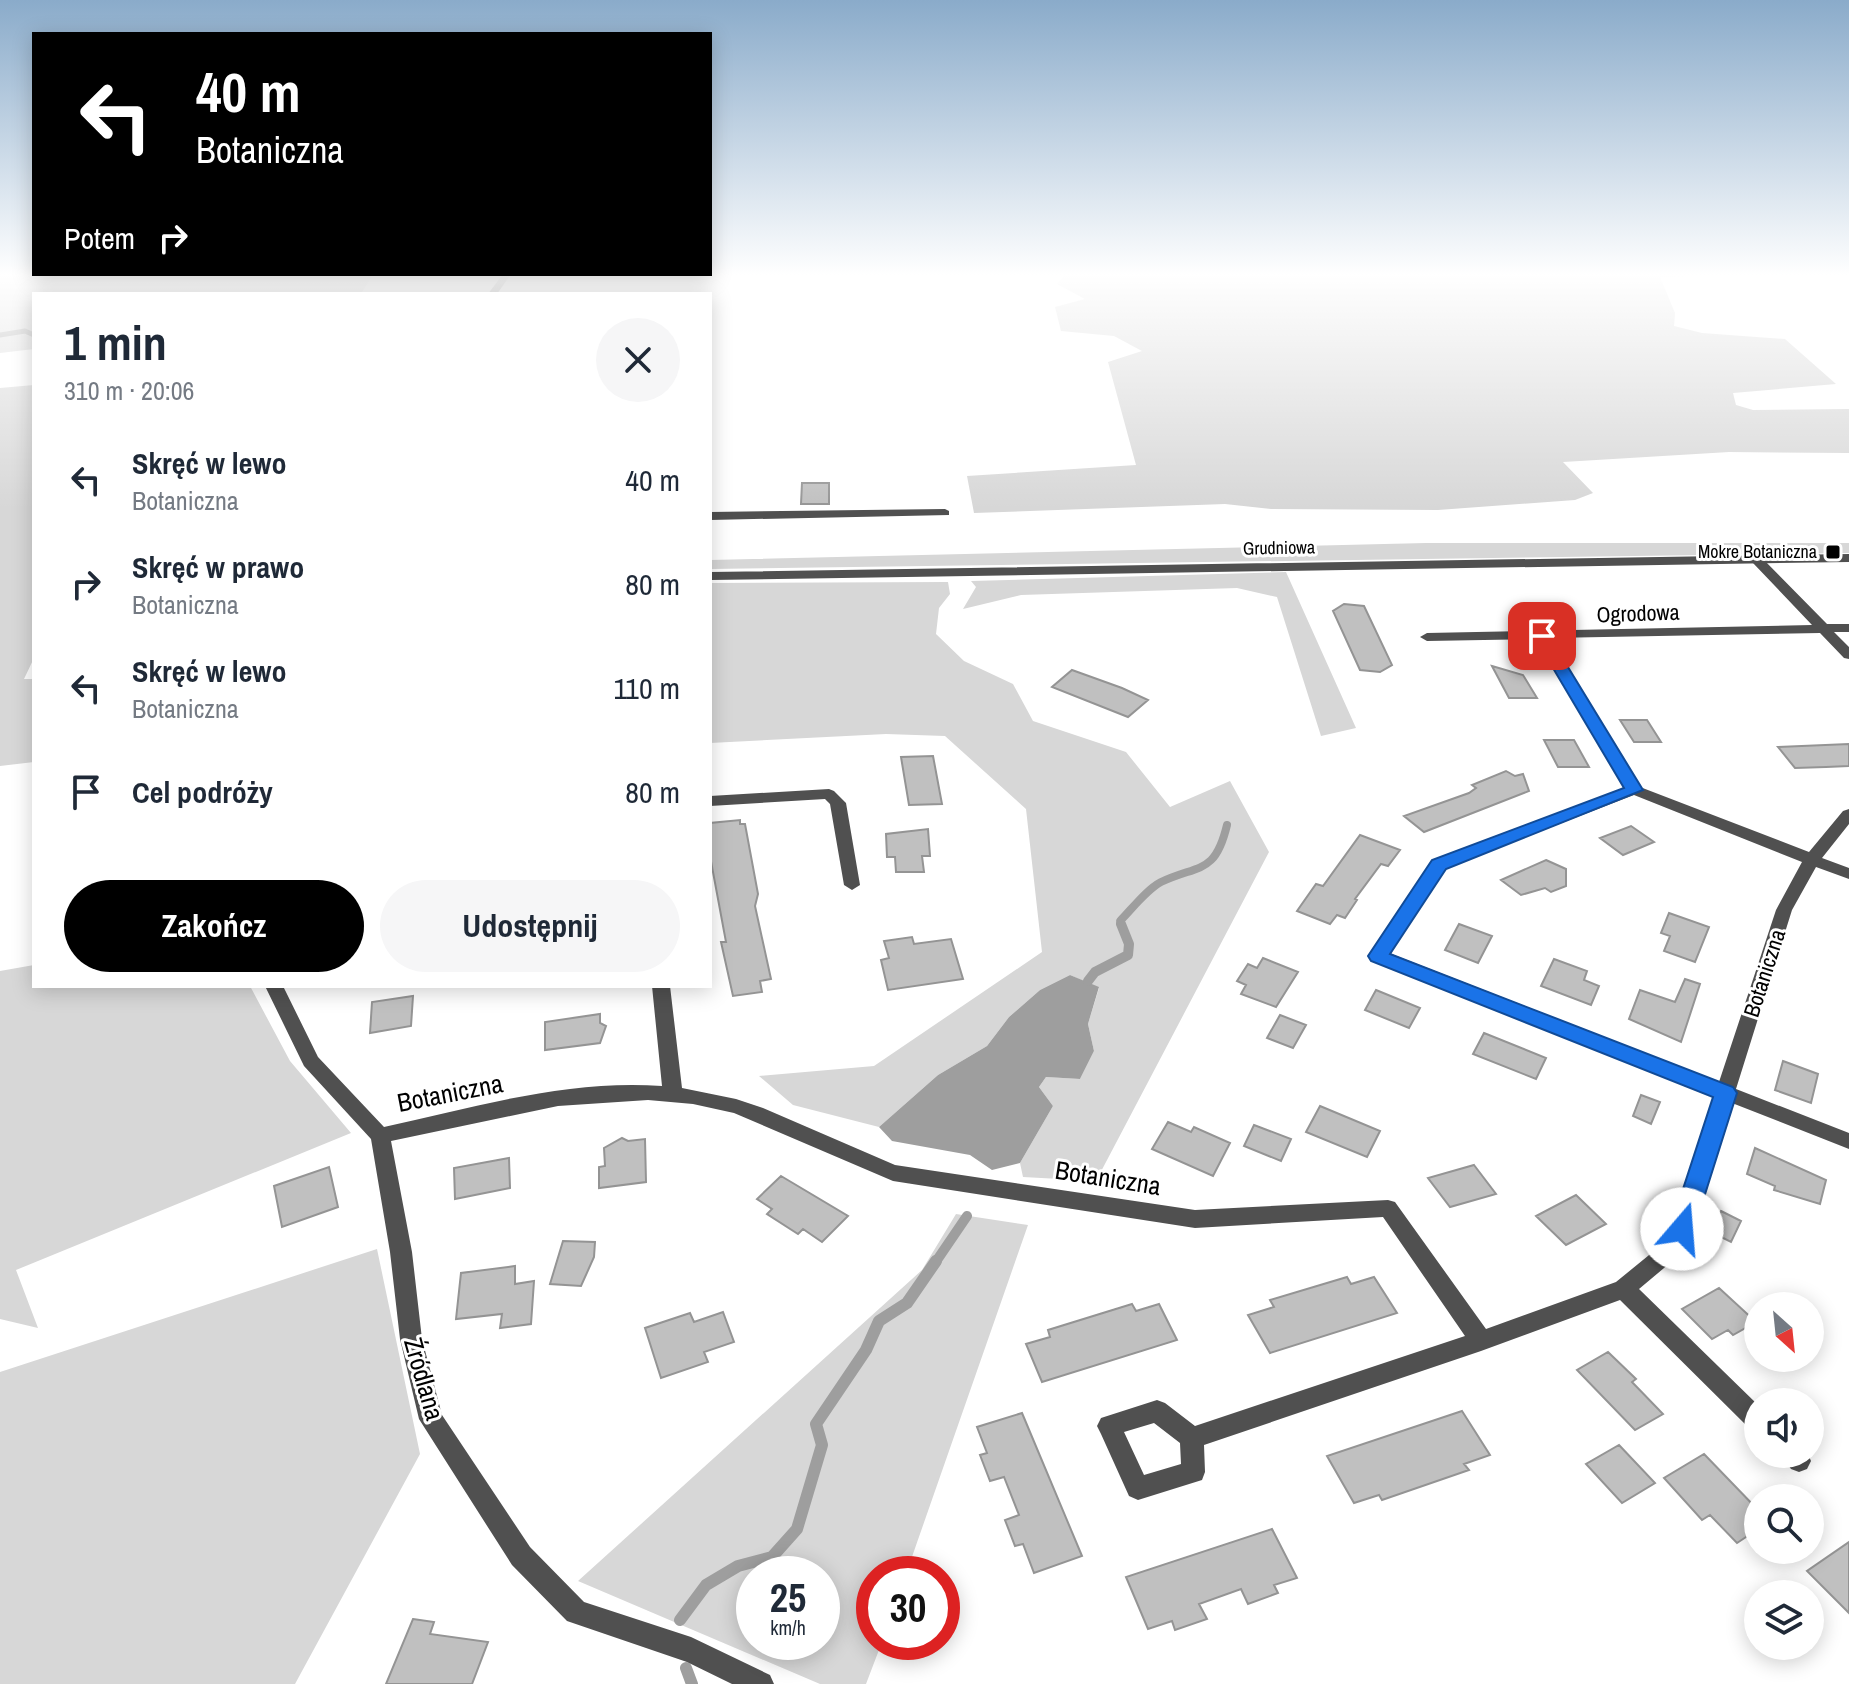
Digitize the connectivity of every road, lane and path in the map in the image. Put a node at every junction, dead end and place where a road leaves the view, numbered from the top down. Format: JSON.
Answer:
{"nodes":[{"id":1,"x":945,"y":513,"type":"dead end"},
{"id":2,"x":712,"y":516,"type":"edge"},
{"id":3,"x":1849,"y":558,"type":"edge"},
{"id":4,"x":1757,"y":560,"type":"junction"},
{"id":5,"x":712,"y":576,"type":"edge"},
{"id":6,"x":1823,"y":628,"type":"junction"},
{"id":7,"x":1849,"y":628,"type":"edge"},
{"id":8,"x":1542,"y":636,"type":"junction"},
{"id":9,"x":1427,"y":637,"type":"dead end"},
{"id":10,"x":1849,"y":655,"type":"edge"},
{"id":11,"x":1634,"y":790,"type":"junction"},
{"id":12,"x":712,"y":801,"type":"edge"},
{"id":13,"x":1849,"y":814,"type":"edge"},
{"id":14,"x":1812,"y":859,"type":"junction"},
{"id":15,"x":1849,"y":874,"type":"edge"},
{"id":16,"x":852,"y":885,"type":"dead end"},
{"id":17,"x":275,"y":988,"type":"edge"},
{"id":18,"x":661,"y":988,"type":"edge"},
{"id":19,"x":1726,"y":1093,"type":"junction"},
{"id":20,"x":673,"y":1096,"type":"junction"},
{"id":21,"x":380,"y":1136,"type":"junction"},
{"id":22,"x":1849,"y":1141,"type":"edge"},
{"id":23,"x":1624,"y":1289,"type":"junction"},
{"id":24,"x":1481,"y":1341,"type":"junction"},
{"id":25,"x":1744,"y":1407,"type":"edge"},
{"id":26,"x":1192,"y":1438,"type":"dead end"},
{"id":27,"x":761,"y":1684,"type":"edge"}],
"edges":[{"from":1,"to":2,"type":"street"},
{"from":3,"to":4,"type":"street","name":"Grudniowa"},
{"from":4,"to":5,"type":"street","name":"Grudniowa"},
{"from":4,"to":6,"type":"street"},
{"from":6,"to":7,"type":"street","name":"Ogrodowa"},
{"from":6,"to":8,"type":"street","name":"Ogrodowa"},
{"from":6,"to":10,"type":"street"},
{"from":8,"to":9,"type":"street","name":"Ogrodowa"},
{"from":8,"to":11,"type":"street"},
{"from":11,"to":14,"type":"street"},
{"from":11,"to":19,"type":"street"},
{"from":12,"to":16,"type":"street"},
{"from":13,"to":14,"type":"street","name":"Botaniczna"},
{"from":14,"to":15,"type":"street"},
{"from":14,"to":19,"type":"street","name":"Botaniczna"},
{"from":17,"to":21,"type":"street"},
{"from":18,"to":20,"type":"street"},
{"from":19,"to":22,"type":"street"},
{"from":19,"to":23,"type":"street","name":"Botaniczna"},
{"from":20,"to":21,"type":"street","name":"Botaniczna"},
{"from":20,"to":24,"type":"street","name":"Botaniczna"},
{"from":21,"to":27,"type":"street","name":"Źródlana"},
{"from":23,"to":24,"type":"street","name":"Botaniczna"},
{"from":23,"to":25,"type":"street"},
{"from":24,"to":26,"type":"street","name":"Botaniczna"}]}
